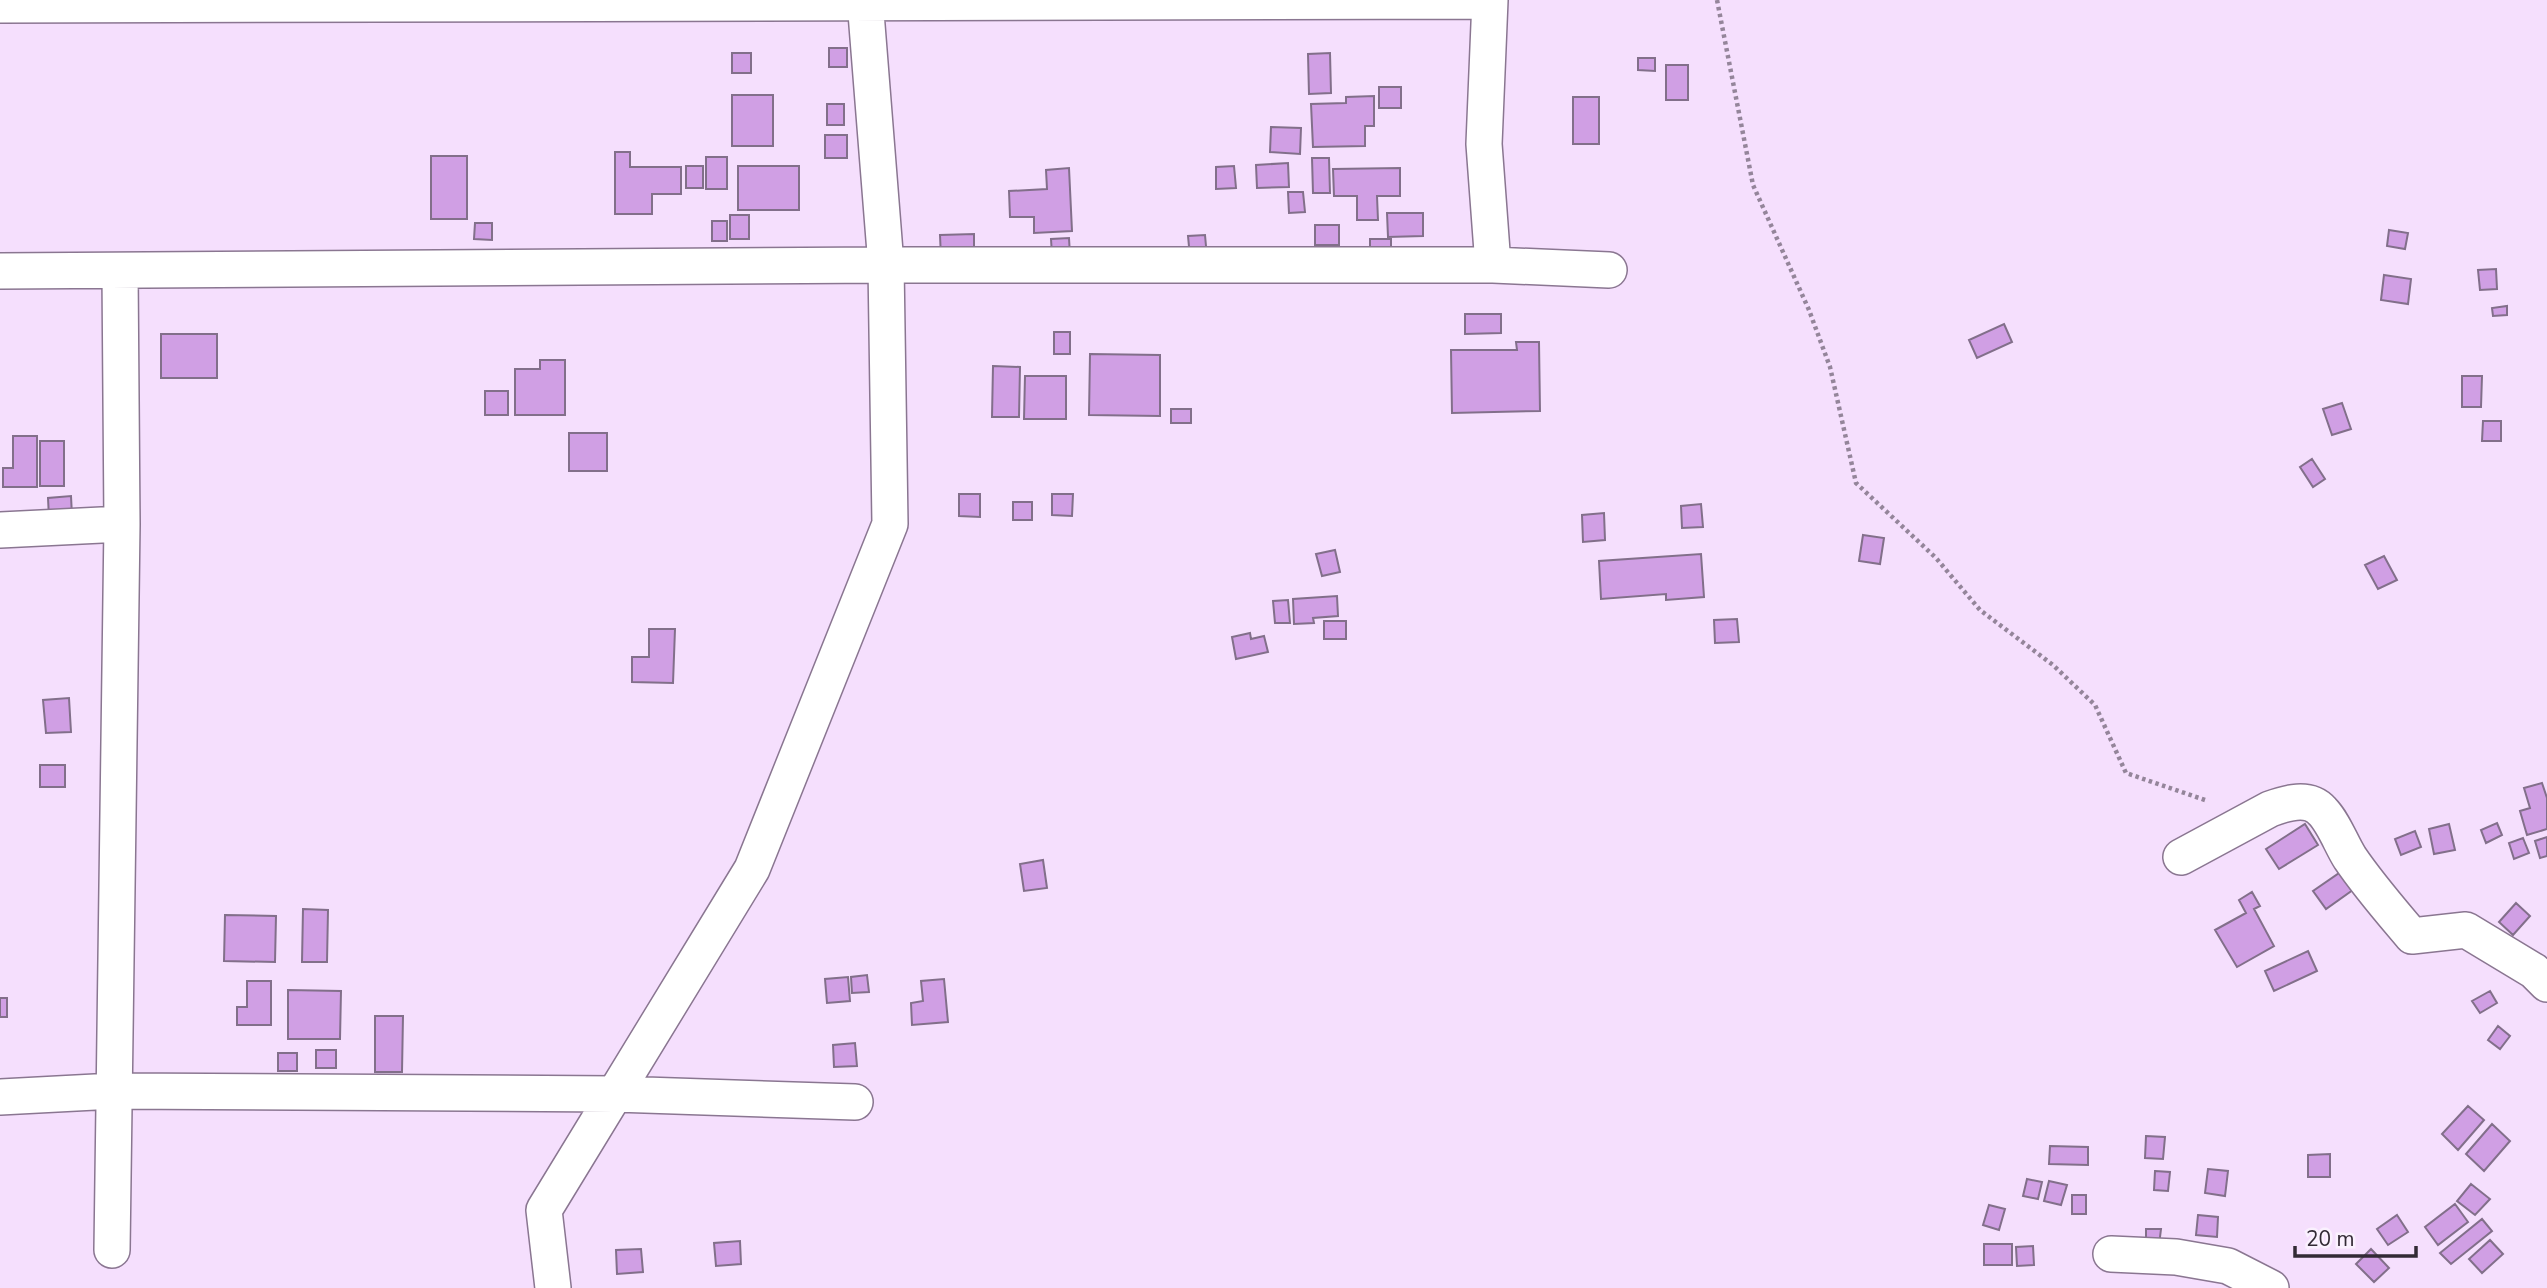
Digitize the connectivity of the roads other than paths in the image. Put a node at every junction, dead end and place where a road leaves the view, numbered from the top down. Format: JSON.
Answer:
{"nodes":[{"id":1,"x":1490,"y":0,"type":"edge"},
{"id":2,"x":865,"y":1,"type":"edge"},
{"id":3,"x":381,"y":2,"type":"edge"},
{"id":4,"x":0,"y":5,"type":"edge"},
{"id":5,"x":886,"y":265,"type":"junction"},
{"id":6,"x":1493,"y":265,"type":"junction"},
{"id":7,"x":1609,"y":270,"type":"dead end"},
{"id":8,"x":0,"y":271,"type":"edge"},
{"id":9,"x":120,"y":271,"type":"junction"},
{"id":10,"x":122,"y":524,"type":"junction"},
{"id":11,"x":0,"y":530,"type":"edge"},
{"id":12,"x":2181,"y":857,"type":"dead end"},
{"id":13,"x":2547,"y":984,"type":"edge"},
{"id":14,"x":114,"y":1091,"type":"junction"},
{"id":15,"x":615,"y":1094,"type":"junction"},
{"id":16,"x":0,"y":1097,"type":"edge"},
{"id":17,"x":855,"y":1102,"type":"dead end"},
{"id":18,"x":112,"y":1250,"type":"dead end"},
{"id":19,"x":2111,"y":1254,"type":"dead end"},
{"id":20,"x":553,"y":1288,"type":"edge"},
{"id":21,"x":2270,"y":1288,"type":"edge"}],
"edges":[{"from":1,"to":2,"type":"street"},
{"from":1,"to":6,"type":"street"},
{"from":2,"to":3,"type":"street"},
{"from":2,"to":5,"type":"street"},
{"from":3,"to":4,"type":"street"},
{"from":5,"to":6,"type":"street"},
{"from":5,"to":9,"type":"street"},
{"from":5,"to":15,"type":"street"},
{"from":6,"to":7,"type":"street"},
{"from":8,"to":9,"type":"street"},
{"from":9,"to":10,"type":"street"},
{"from":10,"to":11,"type":"street"},
{"from":10,"to":14,"type":"street"},
{"from":12,"to":13,"type":"street"},
{"from":14,"to":15,"type":"street"},
{"from":14,"to":16,"type":"street"},
{"from":14,"to":18,"type":"street"},
{"from":15,"to":17,"type":"street"},
{"from":15,"to":20,"type":"street"},
{"from":19,"to":21,"type":"street"}]}
